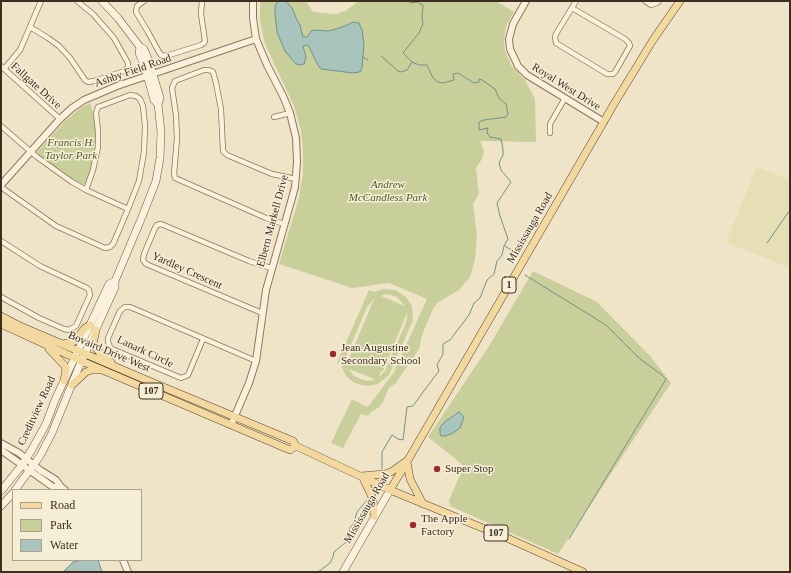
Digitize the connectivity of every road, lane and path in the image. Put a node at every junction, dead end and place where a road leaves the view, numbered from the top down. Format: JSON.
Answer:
{"nodes":[{"id":1,"x":41,"y":1,"type":"edge"},
{"id":2,"x":77,"y":1,"type":"edge"},
{"id":3,"x":102,"y":1,"type":"edge"},
{"id":4,"x":144,"y":1,"type":"edge"},
{"id":5,"x":202,"y":1,"type":"edge"},
{"id":6,"x":254,"y":1,"type":"edge"},
{"id":7,"x":526,"y":1,"type":"edge"},
{"id":8,"x":576,"y":1,"type":"edge"},
{"id":9,"x":645,"y":1,"type":"edge"},
{"id":10,"x":659,"y":1,"type":"edge"},
{"id":11,"x":680,"y":1,"type":"edge"},
{"id":12,"x":572,"y":8,"type":"junction"},
{"id":13,"x":30,"y":27,"type":"junction"},
{"id":14,"x":256,"y":39,"type":"junction"},
{"id":15,"x":3,"y":67,"type":"edge"},
{"id":16,"x":151,"y":75,"type":"junction"},
{"id":17,"x":565,"y":98,"type":"junction"},
{"id":18,"x":290,"y":113,"type":"junction"},
{"id":19,"x":274,"y":117,"type":"dead end"},
{"id":20,"x":60,"y":119,"type":"junction"},
{"id":21,"x":604,"y":122,"type":"junction"},
{"id":22,"x":1,"y":126,"type":"edge"},
{"id":23,"x":550,"y":132,"type":"dead end"},
{"id":24,"x":30,"y":152,"type":"junction"},
{"id":25,"x":296,"y":179,"type":"junction"},
{"id":26,"x":1,"y":186,"type":"edge"},
{"id":27,"x":86,"y":190,"type":"junction"},
{"id":28,"x":128,"y":209,"type":"junction"},
{"id":29,"x":284,"y":224,"type":"junction"},
{"id":30,"x":1,"y":241,"type":"edge"},
{"id":31,"x":271,"y":268,"type":"junction"},
{"id":32,"x":1,"y":297,"type":"edge"},
{"id":33,"x":262,"y":313,"type":"junction"},
{"id":34,"x":1,"y":316,"type":"edge"},
{"id":35,"x":1,"y":324,"type":"edge"},
{"id":36,"x":93,"y":327,"type":"junction"},
{"id":37,"x":203,"y":339,"type":"junction"},
{"id":38,"x":63,"y":344,"type":"junction"},
{"id":39,"x":44,"y":345,"type":"junction"},
{"id":40,"x":82,"y":352,"type":"junction"},
{"id":41,"x":78,"y":360,"type":"junction"},
{"id":42,"x":256,"y":361,"type":"junction"},
{"id":43,"x":119,"y":369,"type":"junction"},
{"id":44,"x":111,"y":373,"type":"junction"},
{"id":45,"x":64,"y":381,"type":"junction"},
{"id":46,"x":72,"y":385,"type":"junction"},
{"id":47,"x":235,"y":417,"type":"junction"},
{"id":48,"x":232,"y":425,"type":"junction"},
{"id":49,"x":1,"y":443,"type":"edge"},
{"id":50,"x":296,"y":446,"type":"junction"},
{"id":51,"x":1,"y":450,"type":"edge"},
{"id":52,"x":408,"y":461,"type":"junction"},
{"id":53,"x":24,"y":462,"type":"junction"},
{"id":54,"x":31,"y":467,"type":"junction"},
{"id":55,"x":362,"y":476,"type":"junction"},
{"id":56,"x":16,"y":489,"type":"edge"},
{"id":57,"x":63,"y":489,"type":"edge"},
{"id":58,"x":390,"y":490,"type":"junction"},
{"id":59,"x":1,"y":491,"type":"edge"},
{"id":60,"x":12,"y":493,"type":"edge"},
{"id":61,"x":423,"y":504,"type":"junction"},
{"id":62,"x":1,"y":506,"type":"edge"},
{"id":63,"x":374,"y":516,"type":"junction"},
{"id":64,"x":123,"y":561,"type":"edge"},
{"id":65,"x":574,"y":571,"type":"edge"},
{"id":66,"x":128,"y":572,"type":"edge"},
{"id":67,"x":344,"y":572,"type":"edge"},
{"id":68,"x":583,"y":572,"type":"edge"}],
"edges":[{"from":1,"to":13,"type":"street"},
{"from":2,"to":13,"type":"street"},
{"from":3,"to":16,"type":"main road"},
{"from":4,"to":5,"type":"street"},
{"from":6,"to":14,"type":"street","name":"Elbern Markell Drive"},
{"from":7,"to":17,"type":"street","name":"Royal West Drive"},
{"from":8,"to":12,"type":"street"},
{"from":9,"to":10,"type":"street"},
{"from":11,"to":21,"type":"main road","name":"Mississauga Road","number":"1"},
{"from":12,"to":12,"type":"street"},
{"from":13,"to":15,"type":"street"},
{"from":14,"to":16,"type":"street","name":"Ashby Field Road"},
{"from":14,"to":18,"type":"street","name":"Elbern Markell Drive"},
{"from":15,"to":20,"type":"street","name":"Fallgate Drive"},
{"from":16,"to":20,"type":"street","name":"Ashby Field Road"},
{"from":16,"to":36,"type":"main road"},
{"from":17,"to":21,"type":"street","name":"Royal West Drive"},
{"from":17,"to":23,"type":"street"},
{"from":18,"to":19,"type":"street"},
{"from":18,"to":25,"type":"street","name":"Elbern Markell Drive"},
{"from":20,"to":24,"type":"street","name":"Ashby Field Road"},
{"from":21,"to":52,"type":"main road","name":"Mississauga Road","number":"1"},
{"from":22,"to":24,"type":"street"},
{"from":24,"to":26,"type":"street","name":"Ashby Field Road"},
{"from":24,"to":27,"type":"street"},
{"from":25,"to":29,"type":"street","name":"Elbern Markell Drive"},
{"from":25,"to":29,"type":"street"},
{"from":26,"to":28,"type":"street"},
{"from":27,"to":28,"type":"street"},
{"from":27,"to":28,"type":"street"},
{"from":29,"to":31,"type":"street","name":"Elbern Markell Drive"},
{"from":30,"to":32,"type":"street"},
{"from":31,"to":33,"type":"street","name":"Elbern Markell Drive"},
{"from":31,"to":33,"type":"street","name":"Yardley Crescent"},
{"from":33,"to":42,"type":"street","name":"Elbern Markell Drive"},
{"from":34,"to":38,"type":"main road","name":"Bovaird Drive West","number":"107"},
{"from":35,"to":39,"type":"main road","name":"Bovaird Drive West","number":"107"},
{"from":36,"to":38,"type":"main road"},
{"from":36,"to":40,"type":"main road"},
{"from":36,"to":43,"type":"main road"},
{"from":37,"to":37,"type":"street","name":"Lanark Circle"},
{"from":37,"to":42,"type":"street","name":"Lanark Circle"},
{"from":38,"to":40,"type":"main road","name":"Bovaird Drive West","number":"107"},
{"from":39,"to":41,"type":"main road","name":"Bovaird Drive West","number":"107"},
{"from":39,"to":45,"type":"main road"},
{"from":40,"to":41,"type":"main road"},
{"from":40,"to":43,"type":"main road","name":"Bovaird Drive West","number":"107"},
{"from":41,"to":44,"type":"main road","name":"Bovaird Drive West","number":"107"},
{"from":41,"to":45,"type":"main road","name":"Creditview Road"},
{"from":41,"to":46,"type":"main road","name":"Creditview Road"},
{"from":42,"to":47,"type":"street","name":"Elbern Markell Drive"},
{"from":43,"to":47,"type":"main road","name":"Bovaird Drive West","number":"107"},
{"from":44,"to":46,"type":"main road"},
{"from":44,"to":48,"type":"main road","name":"Bovaird Drive West","number":"107"},
{"from":45,"to":53,"type":"main road","name":"Creditview Road"},
{"from":46,"to":54,"type":"main road","name":"Creditview Road"},
{"from":47,"to":48,"type":"street","name":"Elbern Markell Drive"},
{"from":47,"to":50,"type":"main road","name":"Bovaird Drive West","number":"107"},
{"from":48,"to":50,"type":"main road","name":"Bovaird Drive West","number":"107"},
{"from":49,"to":53,"type":"street"},
{"from":50,"to":55,"type":"main road","name":"Bovaird Drive West","number":"107"},
{"from":51,"to":53,"type":"street"},
{"from":52,"to":55,"type":"main road"},
{"from":52,"to":58,"type":"main road","name":"Mississauga Road","number":"1"},
{"from":52,"to":61,"type":"main road"},
{"from":53,"to":54,"type":"street"},
{"from":53,"to":59,"type":"main road","name":"Creditview Road"},
{"from":54,"to":56,"type":"main road","name":"Creditview Road"},
{"from":54,"to":57,"type":"street"},
{"from":55,"to":58,"type":"main road","name":"Bovaird Drive West","number":"107"},
{"from":55,"to":63,"type":"main road"},
{"from":58,"to":61,"type":"main road","name":"Bovaird Drive West","number":"107"},
{"from":58,"to":63,"type":"main road","name":"Mississauga Road","number":"1"},
{"from":60,"to":62,"type":"main road"},
{"from":61,"to":65,"type":"main road","name":"Bovaird Drive West","number":"107"},
{"from":63,"to":67,"type":"main road","name":"Mississauga Road","number":"1"},
{"from":64,"to":66,"type":"street"},
{"from":65,"to":68,"type":"main road","name":"Bovaird Drive West","number":"107"}]}
